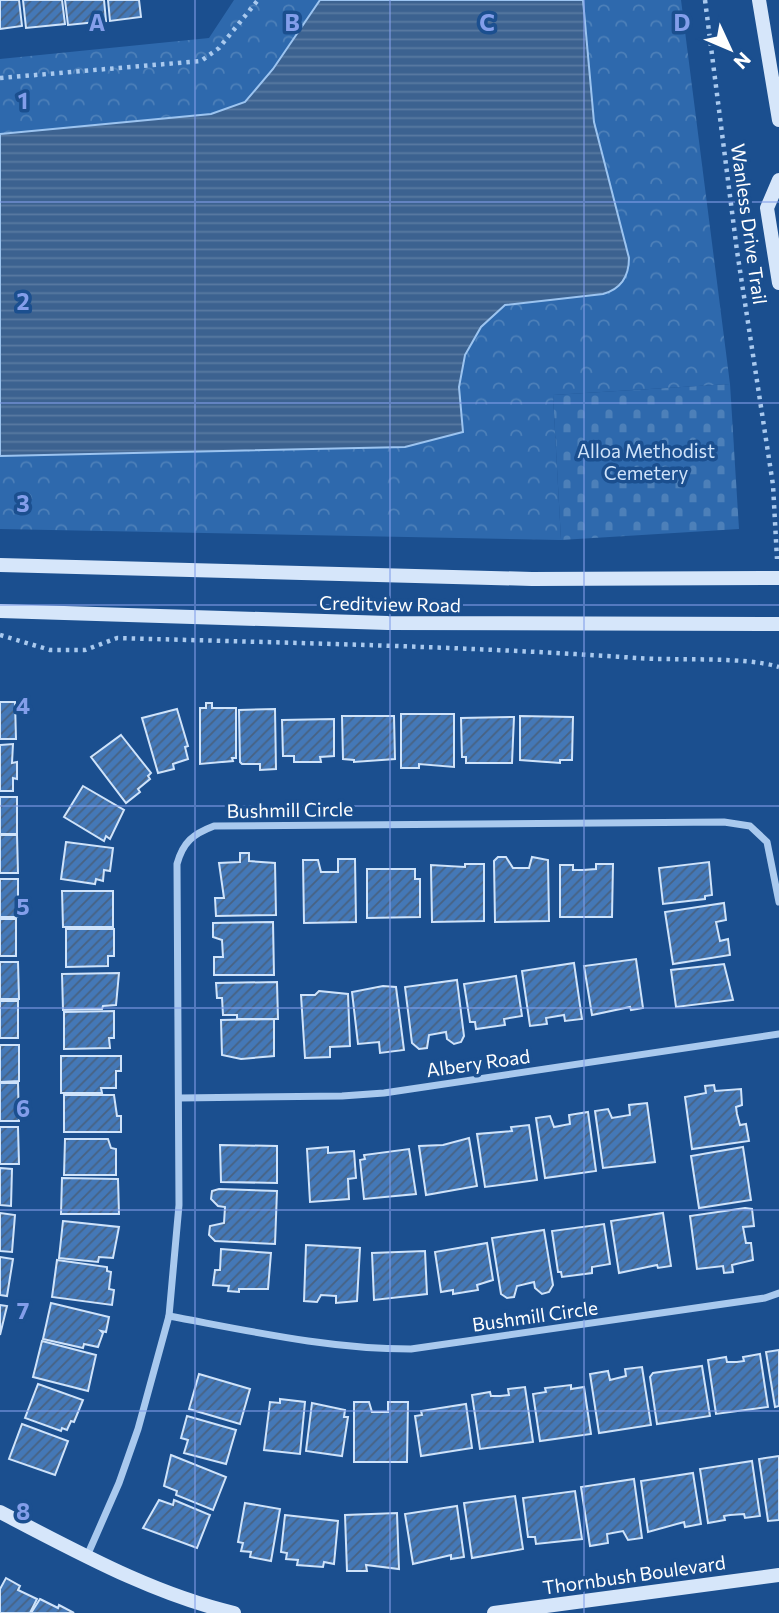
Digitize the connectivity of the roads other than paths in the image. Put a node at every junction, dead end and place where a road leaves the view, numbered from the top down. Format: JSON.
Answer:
{"nodes":[{"id":1,"x":759,"y":0,"type":"edge"},
{"id":2,"x":779,"y":120,"type":"edge"},
{"id":3,"x":779,"y":180,"type":"edge"},
{"id":4,"x":779,"y":283,"type":"edge"},
{"id":5,"x":0,"y":565,"type":"edge"},
{"id":6,"x":778,"y":572,"type":"edge"},
{"id":7,"x":0,"y":611,"type":"edge"},
{"id":8,"x":779,"y":624,"type":"edge"},
{"id":9,"x":779,"y":902,"type":"edge"},
{"id":10,"x":779,"y":1034,"type":"edge"},
{"id":11,"x":180,"y":1098,"type":"junction"},
{"id":12,"x":779,"y":1293,"type":"edge"},
{"id":13,"x":169,"y":1316,"type":"junction"},
{"id":14,"x":0,"y":1511,"type":"edge"},
{"id":15,"x":87,"y":1556,"type":"junction"},
{"id":16,"x":779,"y":1575,"type":"edge"},
{"id":17,"x":234,"y":1613,"type":"edge"},
{"id":18,"x":494,"y":1613,"type":"edge"}],
"edges":[{"from":1,"to":2,"type":"main road"},
{"from":3,"to":4,"type":"main road"},
{"from":5,"to":6,"type":"main road","name":"Creditview Road"},
{"from":7,"to":8,"type":"main road","name":"Creditview Road"},
{"from":9,"to":11,"type":"street","name":"Bushmill Circle"},
{"from":10,"to":11,"type":"street","name":"Albery Road"},
{"from":11,"to":13,"type":"street","name":"Bushmill Circle"},
{"from":12,"to":13,"type":"street","name":"Bushmill Circle"},
{"from":13,"to":15,"type":"street","name":"Bushmill Circle"},
{"from":14,"to":15,"type":"main road"},
{"from":15,"to":17,"type":"main road"},
{"from":16,"to":18,"type":"main road","name":"Thornbush Boulevard"}]}
